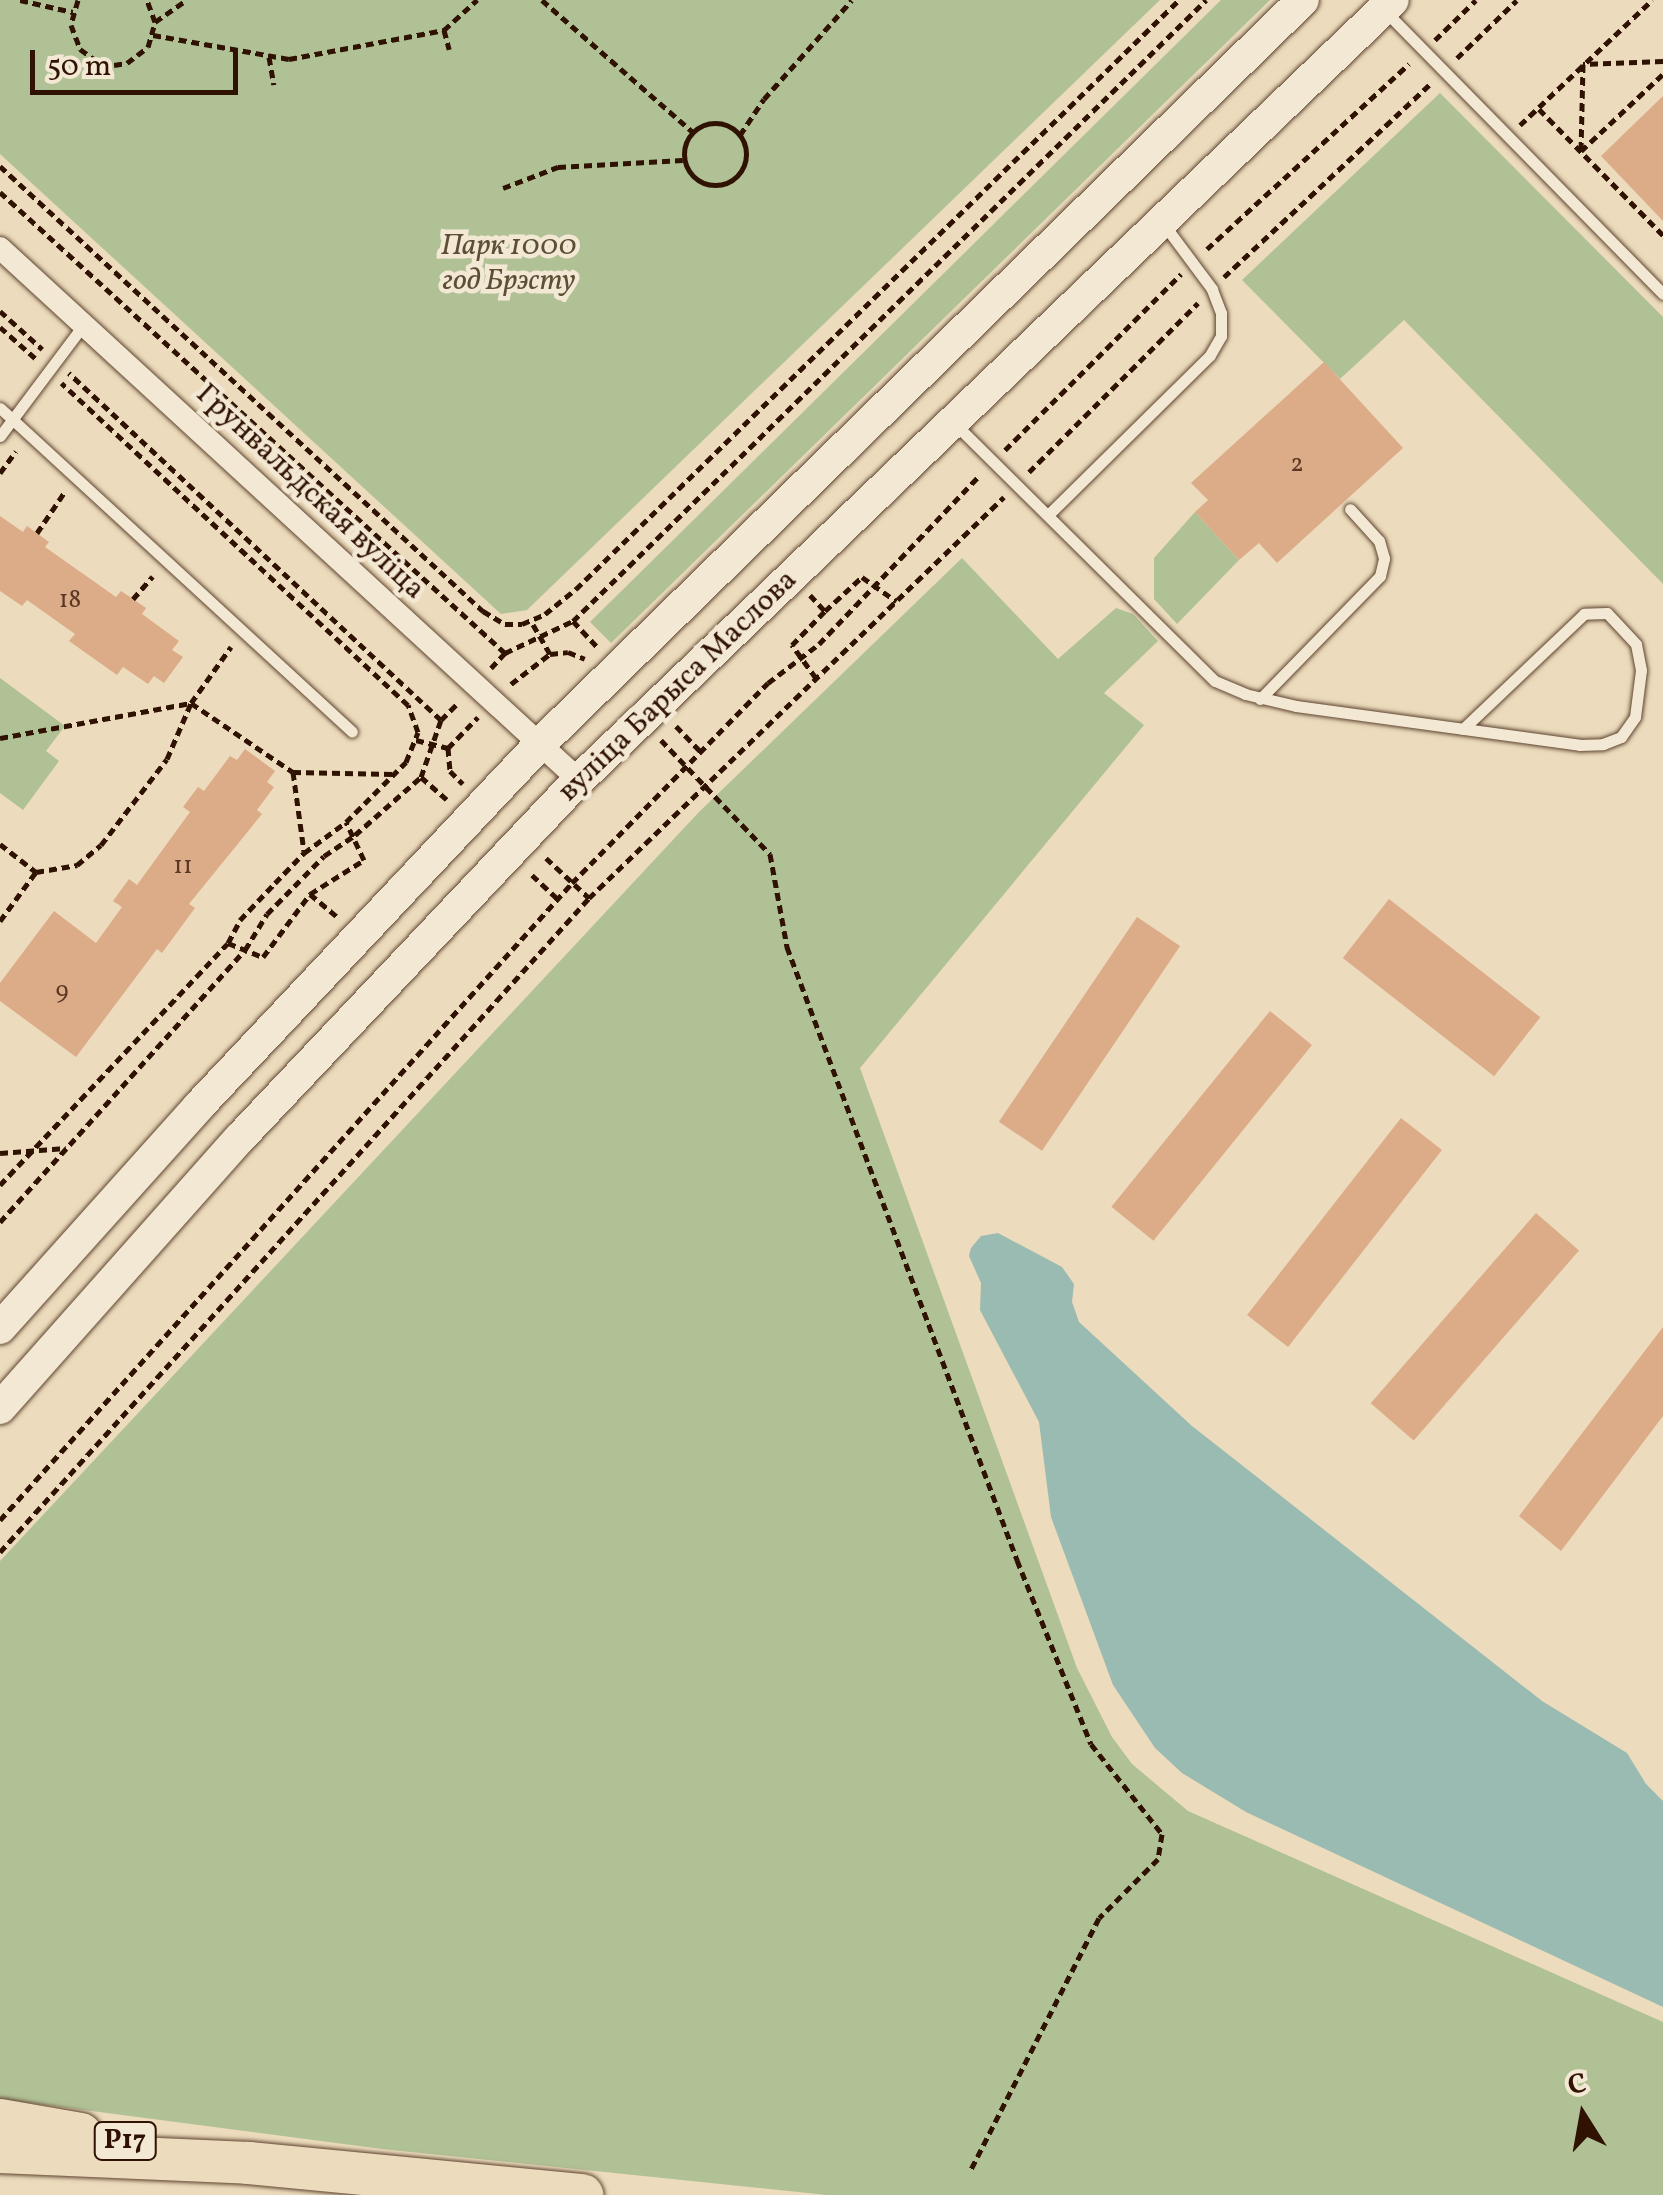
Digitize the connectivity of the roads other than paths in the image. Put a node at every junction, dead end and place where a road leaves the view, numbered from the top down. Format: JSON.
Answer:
{"nodes":[{"id":1,"x":1303,"y":0,"type":"edge"},
{"id":2,"x":1388,"y":4,"type":"edge"},
{"id":3,"x":1161,"y":222,"type":"junction"},
{"id":4,"x":0,"y":248,"type":"edge"},
{"id":5,"x":1663,"y":294,"type":"edge"},
{"id":6,"x":84,"y":324,"type":"junction"},
{"id":7,"x":0,"y":408,"type":"edge"},
{"id":8,"x":12,"y":419,"type":"junction"},
{"id":9,"x":953,"y":422,"type":"junction"},
{"id":10,"x":0,"y":436,"type":"edge"},
{"id":11,"x":1350,"y":510,"type":"dead end"},
{"id":12,"x":1049,"y":514,"type":"junction"},
{"id":13,"x":1260,"y":699,"type":"junction"},
{"id":14,"x":1462,"y":729,"type":"junction"},
{"id":15,"x":352,"y":732,"type":"dead end"},
{"id":16,"x":539,"y":745,"type":"junction"},
{"id":17,"x":579,"y":780,"type":"junction"},
{"id":18,"x":0,"y":1328,"type":"edge"},
{"id":19,"x":0,"y":1408,"type":"edge"},
{"id":20,"x":0,"y":2120,"type":"edge"},
{"id":21,"x":0,"y":2152,"type":"edge"},
{"id":22,"x":250,"y":2162,"type":"junction"},
{"id":23,"x":582,"y":2195,"type":"edge"}],
"edges":[{"from":1,"to":16,"type":"main road","name":"вуліца Барыса Маслова"},
{"from":2,"to":3,"type":"main road","name":"вуліца Барыса Маслова"},
{"from":2,"to":5,"type":"lane"},
{"from":3,"to":9,"type":"main road","name":"вуліца Барыса Маслова"},
{"from":3,"to":12,"type":"lane"},
{"from":4,"to":6,"type":"street","name":"Грунвальдская вуліца"},
{"from":6,"to":8,"type":"lane"},
{"from":6,"to":16,"type":"street","name":"Грунвальдская вуліца"},
{"from":7,"to":8,"type":"lane"},
{"from":8,"to":10,"type":"lane"},
{"from":8,"to":15,"type":"lane"},
{"from":9,"to":12,"type":"lane"},
{"from":9,"to":17,"type":"main road","name":"вуліца Барыса Маслова"},
{"from":11,"to":13,"type":"lane"},
{"from":12,"to":13,"type":"lane"},
{"from":13,"to":14,"type":"lane"},
{"from":14,"to":14,"type":"lane"},
{"from":16,"to":17,"type":"street","name":"Грунвальдская вуліца"},
{"from":16,"to":18,"type":"main road","name":"вуліца Барыса Маслова"},
{"from":17,"to":19,"type":"main road","name":"вуліца Барыса Маслова"},
{"from":20,"to":22,"type":"highway","number":"Р17"},
{"from":21,"to":22,"type":"highway","number":"Р17"},
{"from":22,"to":23,"type":"highway","number":"Р17"}]}
